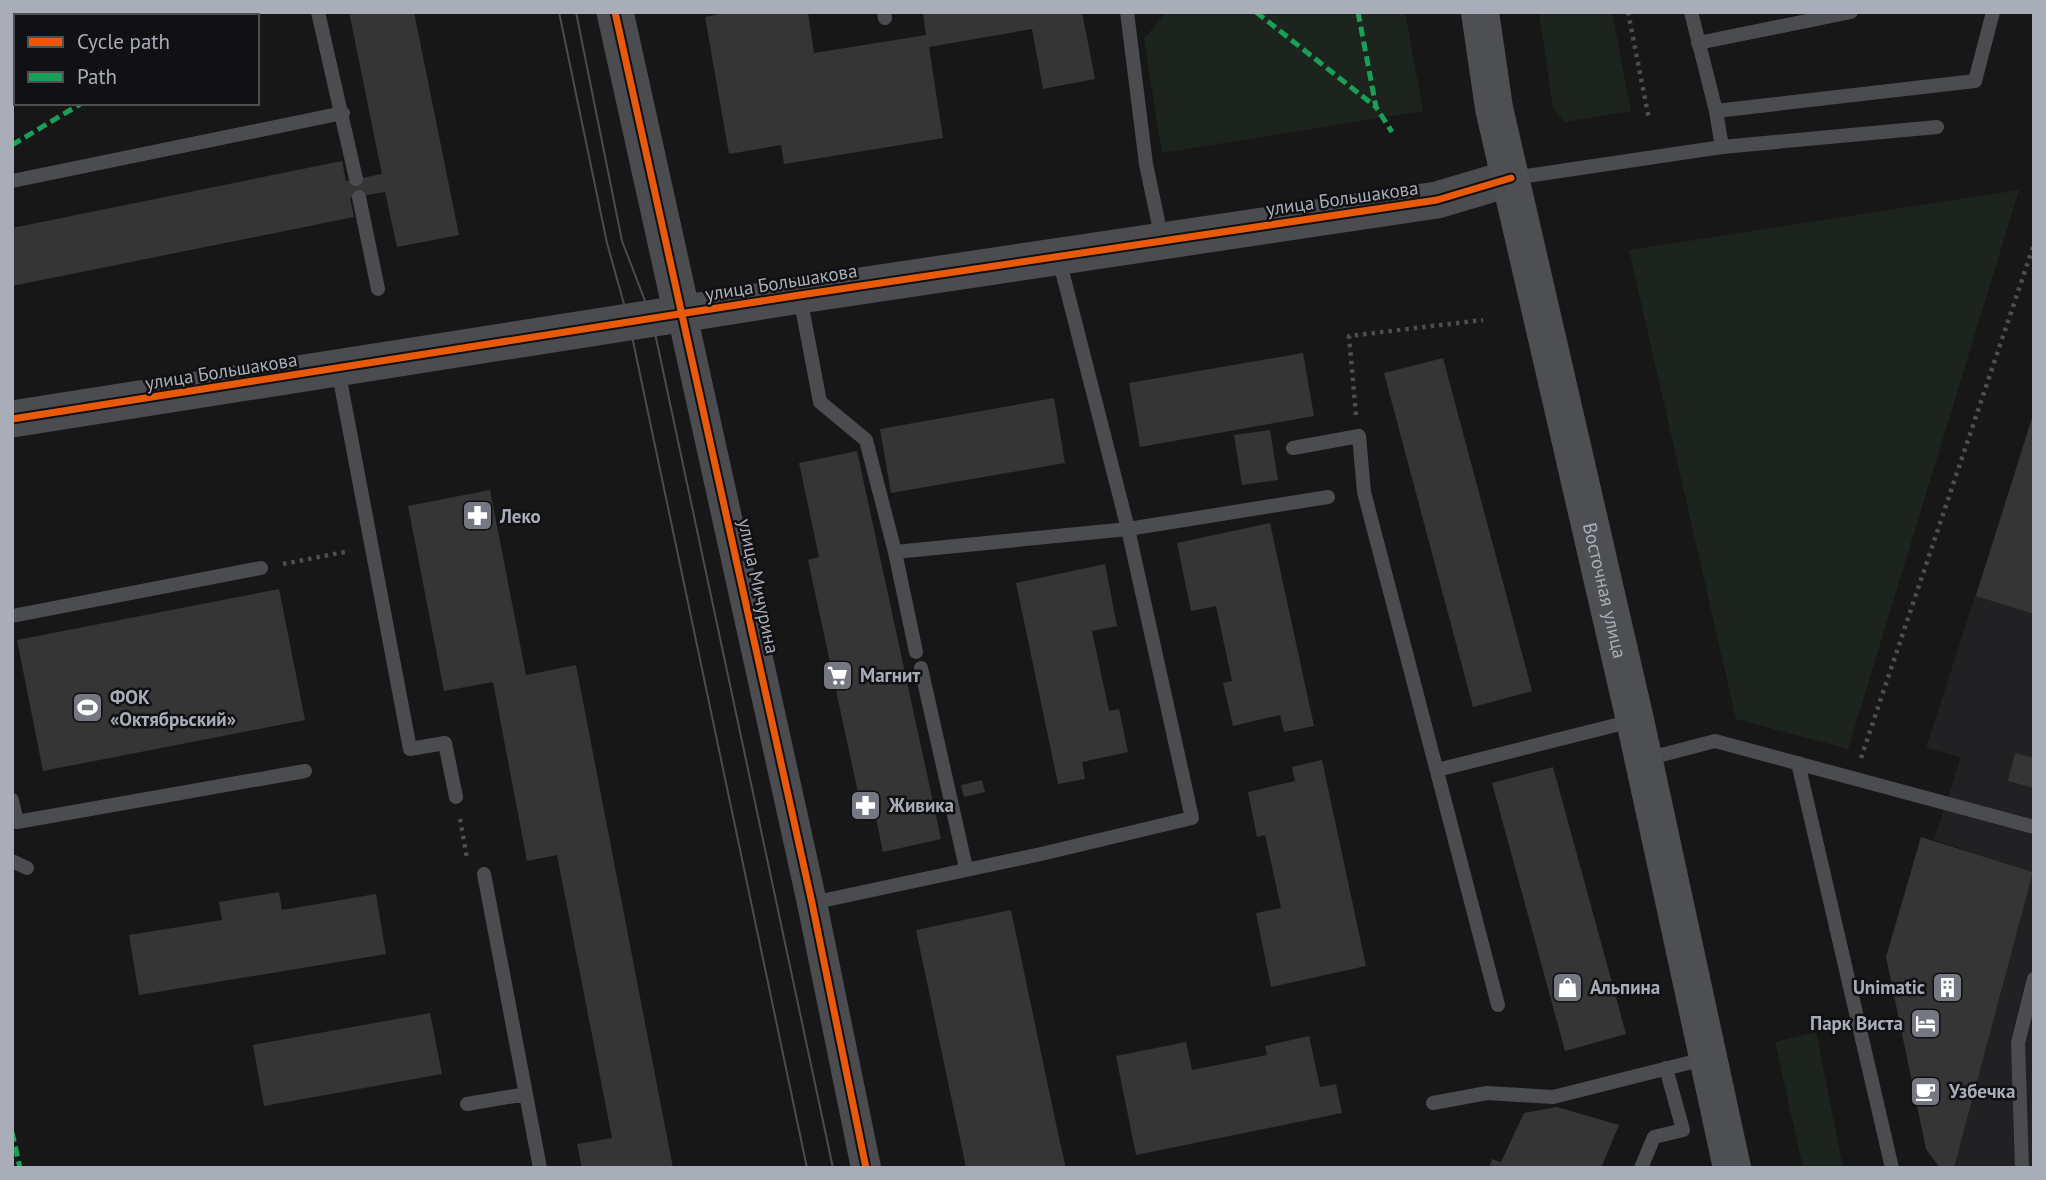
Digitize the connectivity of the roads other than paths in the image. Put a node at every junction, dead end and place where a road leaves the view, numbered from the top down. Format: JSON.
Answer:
{"nodes":[{"id":1,"x":318,"y":12,"type":"edge"},
{"id":2,"x":615,"y":12,"type":"edge"},
{"id":3,"x":1127,"y":12,"type":"edge"},
{"id":4,"x":1480,"y":12,"type":"edge"},
{"id":5,"x":1691,"y":12,"type":"edge"},
{"id":6,"x":1850,"y":12,"type":"edge"},
{"id":7,"x":1993,"y":12,"type":"edge"},
{"id":8,"x":1699,"y":43,"type":"junction"},
{"id":9,"x":1716,"y":111,"type":"junction"},
{"id":10,"x":343,"y":113,"type":"junction"},
{"id":11,"x":1937,"y":127,"type":"dead end"},
{"id":12,"x":1722,"y":147,"type":"junction"},
{"id":13,"x":1511,"y":178,"type":"junction"},
{"id":14,"x":356,"y":179,"type":"dead end"},
{"id":15,"x":12,"y":181,"type":"edge"},
{"id":16,"x":359,"y":197,"type":"dead end"},
{"id":17,"x":1162,"y":240,"type":"junction"},
{"id":18,"x":1058,"y":256,"type":"junction"},
{"id":19,"x":378,"y":289,"type":"dead end"},
{"id":20,"x":800,"y":295,"type":"junction"},
{"id":21,"x":682,"y":314,"type":"junction"},
{"id":22,"x":338,"y":369,"type":"junction"},
{"id":23,"x":12,"y":419,"type":"edge"},
{"id":24,"x":1293,"y":448,"type":"dead end"},
{"id":25,"x":1328,"y":497,"type":"dead end"},
{"id":26,"x":1128,"y":529,"type":"junction"},
{"id":27,"x":895,"y":552,"type":"junction"},
{"id":28,"x":261,"y":568,"type":"dead end"},
{"id":29,"x":12,"y":616,"type":"edge"},
{"id":30,"x":916,"y":652,"type":"dead end"},
{"id":31,"x":921,"y":668,"type":"dead end"},
{"id":32,"x":1635,"y":720,"type":"junction"},
{"id":33,"x":1644,"y":760,"type":"junction"},
{"id":34,"x":1798,"y":763,"type":"junction"},
{"id":35,"x":1437,"y":770,"type":"junction"},
{"id":36,"x":305,"y":771,"type":"dead end"},
{"id":37,"x":456,"y":797,"type":"road end"},
{"id":38,"x":12,"y":800,"type":"edge"},
{"id":39,"x":2034,"y":827,"type":"edge"},
{"id":40,"x":12,"y":861,"type":"edge"},
{"id":41,"x":966,"y":868,"type":"junction"},
{"id":42,"x":27,"y":869,"type":"dead end"},
{"id":43,"x":484,"y":874,"type":"dead end"},
{"id":44,"x":812,"y":903,"type":"junction"},
{"id":45,"x":2034,"y":979,"type":"edge"},
{"id":46,"x":1498,"y":1004,"type":"dead end"},
{"id":47,"x":1709,"y":1058,"type":"junction"},
{"id":48,"x":1666,"y":1068,"type":"junction"},
{"id":49,"x":526,"y":1094,"type":"junction"},
{"id":50,"x":1433,"y":1103,"type":"dead end"},
{"id":51,"x":467,"y":1104,"type":"dead end"},
{"id":52,"x":540,"y":1168,"type":"edge"},
{"id":53,"x":866,"y":1168,"type":"edge"},
{"id":54,"x":1641,"y":1168,"type":"edge"},
{"id":55,"x":1732,"y":1168,"type":"edge"},
{"id":56,"x":1892,"y":1168,"type":"edge"},
{"id":57,"x":2022,"y":1168,"type":"edge"}],
"edges":[{"from":1,"to":10,"type":"lane"},
{"from":2,"to":21,"type":"street","name":"улица Мичурина"},
{"from":3,"to":17,"type":"lane"},
{"from":4,"to":13,"type":"main road","name":"Восточная улица"},
{"from":5,"to":8,"type":"lane"},
{"from":6,"to":8,"type":"lane"},
{"from":7,"to":9,"type":"lane"},
{"from":8,"to":9,"type":"lane"},
{"from":9,"to":12,"type":"lane"},
{"from":10,"to":14,"type":"lane"},
{"from":10,"to":15,"type":"lane"},
{"from":11,"to":12,"type":"lane"},
{"from":12,"to":13,"type":"lane"},
{"from":13,"to":17,"type":"street","name":"улица Большакова"},
{"from":13,"to":32,"type":"main road","name":"Восточная улица"},
{"from":16,"to":19,"type":"lane"},
{"from":17,"to":18,"type":"street","name":"улица Большакова"},
{"from":18,"to":20,"type":"street","name":"улица Большакова"},
{"from":18,"to":26,"type":"lane"},
{"from":20,"to":21,"type":"street","name":"улица Большакова"},
{"from":20,"to":27,"type":"lane"},
{"from":21,"to":22,"type":"street","name":"улица Большакова"},
{"from":21,"to":44,"type":"street","name":"улица Мичурина"},
{"from":22,"to":23,"type":"street","name":"улица Большакова"},
{"from":22,"to":37,"type":"lane"},
{"from":24,"to":35,"type":"lane"},
{"from":25,"to":26,"type":"lane"},
{"from":26,"to":27,"type":"lane"},
{"from":26,"to":41,"type":"lane"},
{"from":27,"to":30,"type":"lane"},
{"from":28,"to":29,"type":"lane"},
{"from":31,"to":41,"type":"lane"},
{"from":32,"to":33,"type":"main road","name":"Восточная улица"},
{"from":32,"to":35,"type":"lane"},
{"from":33,"to":34,"type":"lane"},
{"from":33,"to":47,"type":"main road","name":"Восточная улица"},
{"from":34,"to":39,"type":"lane"},
{"from":34,"to":56,"type":"lane"},
{"from":35,"to":46,"type":"lane"},
{"from":36,"to":38,"type":"lane"},
{"from":40,"to":42,"type":"lane"},
{"from":41,"to":44,"type":"lane"},
{"from":43,"to":49,"type":"lane"},
{"from":44,"to":53,"type":"street","name":"улица Мичурина"},
{"from":45,"to":57,"type":"lane"},
{"from":47,"to":48,"type":"lane"},
{"from":47,"to":55,"type":"main road","name":"Восточная улица"},
{"from":48,"to":50,"type":"lane"},
{"from":48,"to":54,"type":"lane"},
{"from":49,"to":51,"type":"lane"},
{"from":49,"to":52,"type":"lane"}]}
